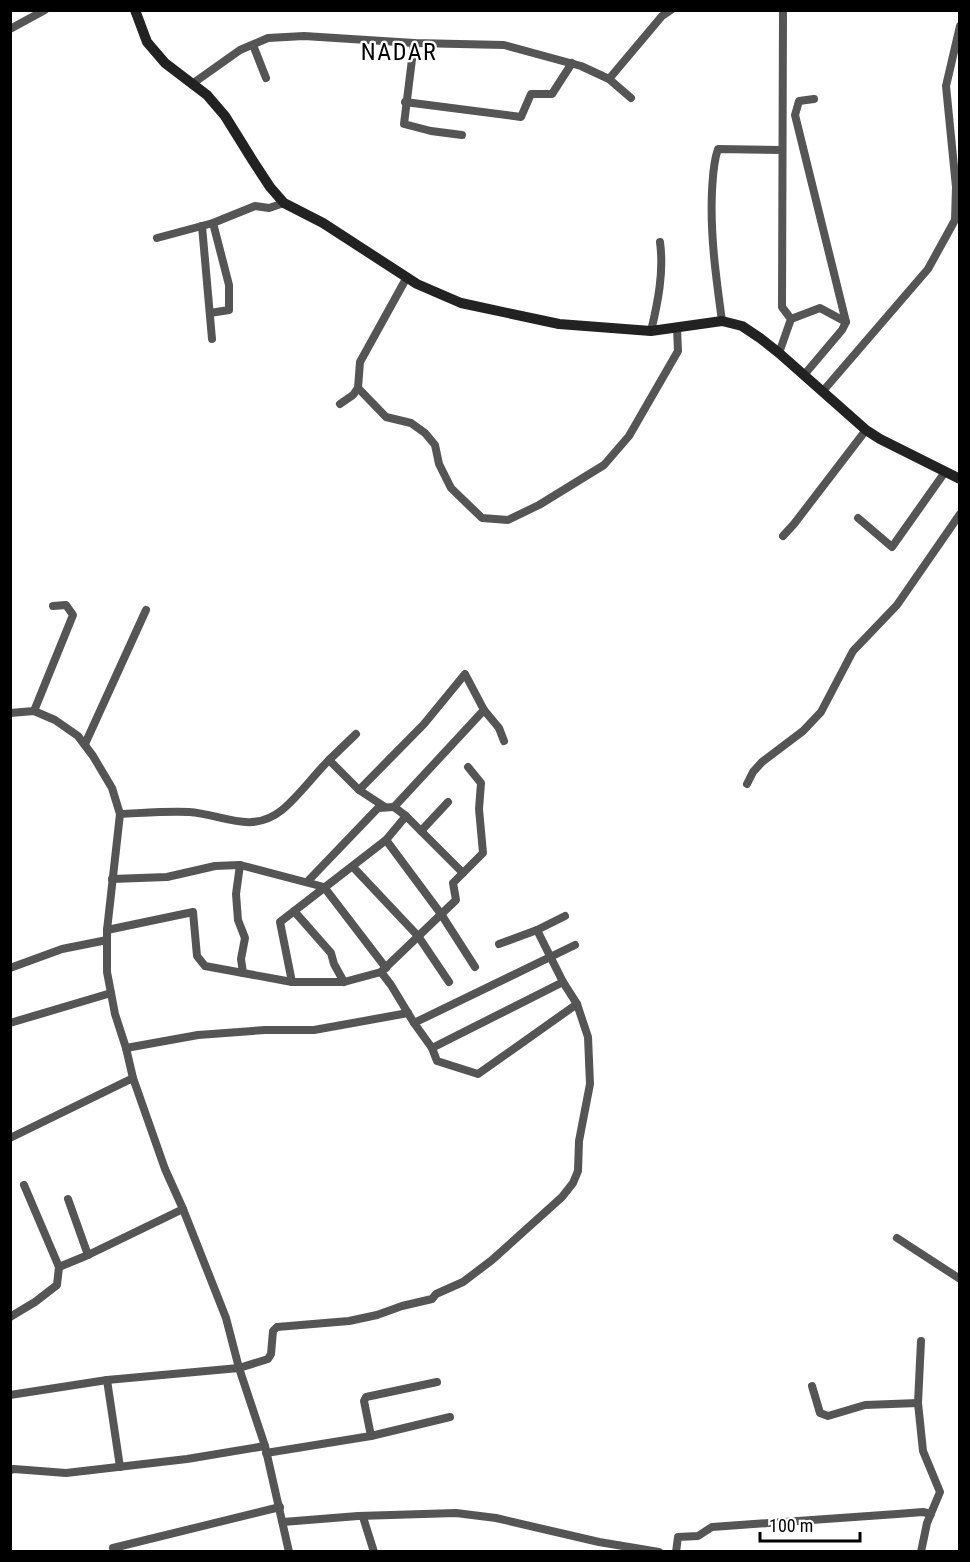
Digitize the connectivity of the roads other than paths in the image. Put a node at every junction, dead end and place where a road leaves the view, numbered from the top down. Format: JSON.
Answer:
{"nodes":[{"id":1,"x":45,"y":10,"type":"edge"},
{"id":2,"x":135,"y":10,"type":"edge"},
{"id":3,"x":671,"y":10,"type":"edge"},
{"id":4,"x":783,"y":10,"type":"edge"},
{"id":5,"x":960,"y":26,"type":"edge"},
{"id":6,"x":10,"y":29,"type":"edge"},
{"id":7,"x":414,"y":43,"type":"junction"},
{"id":8,"x":253,"y":45,"type":"junction"},
{"id":9,"x":572,"y":63,"type":"junction"},
{"id":10,"x":266,"y":78,"type":"dead end"},
{"id":11,"x":609,"y":79,"type":"junction"},
{"id":12,"x":192,"y":84,"type":"junction"},
{"id":13,"x":631,"y":98,"type":"dead end"},
{"id":14,"x":814,"y":99,"type":"dead end"},
{"id":15,"x":405,"y":102,"type":"junction"},
{"id":16,"x":462,"y":135,"type":"dead end"},
{"id":17,"x":782,"y":150,"type":"junction"},
{"id":18,"x":284,"y":203,"type":"junction"},
{"id":19,"x":213,"y":223,"type":"junction"},
{"id":20,"x":201,"y":226,"type":"junction"},
{"id":21,"x":156,"y":238,"type":"dead end"},
{"id":22,"x":660,"y":242,"type":"dead end"},
{"id":23,"x":407,"y":277,"type":"junction"},
{"id":24,"x":210,"y":313,"type":"junction"},
{"id":25,"x":791,"y":319,"type":"junction"},
{"id":26,"x":722,"y":321,"type":"junction"},
{"id":27,"x":846,"y":322,"type":"junction"},
{"id":28,"x":677,"y":328,"type":"junction"},
{"id":29,"x":651,"y":331,"type":"junction"},
{"id":30,"x":212,"y":339,"type":"dead end"},
{"id":31,"x":779,"y":353,"type":"junction"},
{"id":32,"x":804,"y":375,"type":"junction"},
{"id":33,"x":358,"y":388,"type":"junction"},
{"id":34,"x":823,"y":391,"type":"junction"},
{"id":35,"x":340,"y":404,"type":"dead end"},
{"id":36,"x":866,"y":430,"type":"junction"},
{"id":37,"x":945,"y":472,"type":"junction"},
{"id":38,"x":960,"y":479,"type":"edge"},
{"id":39,"x":960,"y":514,"type":"edge"},
{"id":40,"x":858,"y":518,"type":"dead end"},
{"id":41,"x":783,"y":536,"type":"dead end"},
{"id":42,"x":53,"y":606,"type":"dead end"},
{"id":43,"x":146,"y":610,"type":"dead end"},
{"id":44,"x":484,"y":710,"type":"junction"},
{"id":45,"x":34,"y":711,"type":"junction"},
{"id":46,"x":10,"y":713,"type":"edge"},
{"id":47,"x":356,"y":734,"type":"dead end"},
{"id":48,"x":504,"y":741,"type":"dead end"},
{"id":49,"x":85,"y":744,"type":"junction"},
{"id":50,"x":329,"y":760,"type":"junction"},
{"id":51,"x":468,"y":767,"type":"dead end"},
{"id":52,"x":747,"y":784,"type":"dead end"},
{"id":53,"x":359,"y":790,"type":"junction"},
{"id":54,"x":448,"y":801,"type":"dead end"},
{"id":55,"x":390,"y":807,"type":"junction"},
{"id":56,"x":120,"y":814,"type":"junction"},
{"id":57,"x":406,"y":816,"type":"junction"},
{"id":58,"x":421,"y":831,"type":"junction"},
{"id":59,"x":386,"y":840,"type":"junction"},
{"id":60,"x":240,"y":865,"type":"junction"},
{"id":61,"x":353,"y":867,"type":"junction"},
{"id":62,"x":463,"y":873,"type":"junction"},
{"id":63,"x":112,"y":879,"type":"junction"},
{"id":64,"x":307,"y":882,"type":"junction"},
{"id":65,"x":324,"y":887,"type":"junction"},
{"id":66,"x":294,"y":911,"type":"junction"},
{"id":67,"x":441,"y":914,"type":"junction"},
{"id":68,"x":565,"y":916,"type":"dead end"},
{"id":69,"x":107,"y":930,"type":"junction"},
{"id":70,"x":537,"y":930,"type":"junction"},
{"id":71,"x":418,"y":936,"type":"junction"},
{"id":72,"x":106,"y":940,"type":"junction"},
{"id":73,"x":499,"y":944,"type":"dead end"},
{"id":74,"x":575,"y":945,"type":"dead end"},
{"id":75,"x":551,"y":957,"type":"junction"},
{"id":76,"x":475,"y":967,"type":"dead end"},
{"id":77,"x":10,"y":968,"type":"edge"},
{"id":78,"x":384,"y":970,"type":"junction"},
{"id":79,"x":243,"y":973,"type":"junction"},
{"id":80,"x":292,"y":982,"type":"junction"},
{"id":81,"x":344,"y":982,"type":"junction"},
{"id":82,"x":449,"y":982,"type":"dead end"},
{"id":83,"x":562,"y":982,"type":"junction"},
{"id":84,"x":111,"y":993,"type":"junction"},
{"id":85,"x":577,"y":1004,"type":"junction"},
{"id":86,"x":408,"y":1012,"type":"junction"},
{"id":87,"x":10,"y":1023,"type":"edge"},
{"id":88,"x":414,"y":1023,"type":"junction"},
{"id":89,"x":126,"y":1048,"type":"junction"},
{"id":90,"x":432,"y":1048,"type":"junction"},
{"id":91,"x":133,"y":1078,"type":"junction"},
{"id":92,"x":10,"y":1138,"type":"edge"},
{"id":93,"x":24,"y":1185,"type":"dead end"},
{"id":94,"x":68,"y":1199,"type":"dead end"},
{"id":95,"x":183,"y":1209,"type":"junction"},
{"id":96,"x":897,"y":1238,"type":"dead end"},
{"id":97,"x":88,"y":1255,"type":"junction"},
{"id":98,"x":59,"y":1267,"type":"junction"},
{"id":99,"x":960,"y":1279,"type":"edge"},
{"id":100,"x":10,"y":1317,"type":"edge"},
{"id":101,"x":921,"y":1341,"type":"dead end"},
{"id":102,"x":239,"y":1368,"type":"junction"},
{"id":103,"x":107,"y":1380,"type":"junction"},
{"id":104,"x":437,"y":1382,"type":"dead end"},
{"id":105,"x":812,"y":1386,"type":"dead end"},
{"id":106,"x":10,"y":1395,"type":"edge"},
{"id":107,"x":918,"y":1402,"type":"junction"},
{"id":108,"x":450,"y":1417,"type":"dead end"},
{"id":109,"x":371,"y":1436,"type":"junction"},
{"id":110,"x":265,"y":1449,"type":"junction"},
{"id":111,"x":120,"y":1467,"type":"junction"},
{"id":112,"x":10,"y":1470,"type":"edge"},
{"id":113,"x":280,"y":1507,"type":"junction"},
{"id":114,"x":930,"y":1514,"type":"junction"},
{"id":115,"x":363,"y":1517,"type":"junction"},
{"id":116,"x":283,"y":1522,"type":"junction"},
{"id":117,"x":599,"y":1542,"type":"junction"},
{"id":118,"x":114,"y":1551,"type":"edge"},
{"id":119,"x":289,"y":1551,"type":"edge"},
{"id":120,"x":374,"y":1551,"type":"edge"},
{"id":121,"x":603,"y":1551,"type":"edge"},
{"id":122,"x":659,"y":1551,"type":"edge"},
{"id":123,"x":676,"y":1551,"type":"edge"},
{"id":124,"x":921,"y":1551,"type":"edge"}],
"edges":[{"from":1,"to":6,"type":"street"},
{"from":2,"to":12,"type":"main road"},
{"from":3,"to":11,"type":"street"},
{"from":4,"to":17,"type":"street"},
{"from":5,"to":34,"type":"street"},
{"from":7,"to":8,"type":"street"},
{"from":7,"to":9,"type":"street"},
{"from":7,"to":15,"type":"street"},
{"from":8,"to":10,"type":"street"},
{"from":8,"to":12,"type":"street"},
{"from":9,"to":11,"type":"street"},
{"from":9,"to":15,"type":"street"},
{"from":11,"to":13,"type":"street"},
{"from":12,"to":18,"type":"main road"},
{"from":14,"to":27,"type":"street"},
{"from":15,"to":16,"type":"street"},
{"from":17,"to":25,"type":"street"},
{"from":17,"to":26,"type":"street"},
{"from":18,"to":19,"type":"street"},
{"from":18,"to":23,"type":"main road"},
{"from":19,"to":20,"type":"street"},
{"from":19,"to":24,"type":"street"},
{"from":20,"to":21,"type":"street"},
{"from":20,"to":24,"type":"street"},
{"from":22,"to":29,"type":"street"},
{"from":23,"to":29,"type":"main road"},
{"from":23,"to":33,"type":"street"},
{"from":24,"to":30,"type":"street"},
{"from":25,"to":27,"type":"street"},
{"from":25,"to":31,"type":"street"},
{"from":26,"to":28,"type":"main road"},
{"from":26,"to":31,"type":"main road"},
{"from":27,"to":32,"type":"street"},
{"from":28,"to":29,"type":"main road"},
{"from":28,"to":33,"type":"street"},
{"from":31,"to":32,"type":"main road"},
{"from":32,"to":34,"type":"main road"},
{"from":33,"to":35,"type":"street"},
{"from":34,"to":36,"type":"main road"},
{"from":36,"to":37,"type":"main road"},
{"from":36,"to":41,"type":"street"},
{"from":37,"to":38,"type":"main road"},
{"from":37,"to":40,"type":"street"},
{"from":39,"to":52,"type":"street"},
{"from":42,"to":45,"type":"street"},
{"from":43,"to":49,"type":"street"},
{"from":44,"to":48,"type":"street"},
{"from":44,"to":53,"type":"street"},
{"from":44,"to":55,"type":"street"},
{"from":45,"to":46,"type":"street"},
{"from":45,"to":49,"type":"street"},
{"from":47,"to":50,"type":"street"},
{"from":49,"to":56,"type":"street"},
{"from":50,"to":53,"type":"street"},
{"from":50,"to":56,"type":"street"},
{"from":51,"to":62,"type":"street"},
{"from":53,"to":55,"type":"street"},
{"from":54,"to":58,"type":"street"},
{"from":55,"to":57,"type":"street"},
{"from":55,"to":64,"type":"street"},
{"from":56,"to":63,"type":"street"},
{"from":57,"to":58,"type":"street"},
{"from":57,"to":59,"type":"street"},
{"from":58,"to":62,"type":"street"},
{"from":59,"to":61,"type":"street"},
{"from":59,"to":67,"type":"street"},
{"from":60,"to":63,"type":"street"},
{"from":60,"to":64,"type":"street"},
{"from":60,"to":79,"type":"street"},
{"from":61,"to":65,"type":"street"},
{"from":61,"to":71,"type":"street"},
{"from":62,"to":67,"type":"street"},
{"from":63,"to":69,"type":"street"},
{"from":64,"to":65,"type":"street"},
{"from":65,"to":66,"type":"street"},
{"from":65,"to":78,"type":"street"},
{"from":66,"to":80,"type":"street"},
{"from":66,"to":81,"type":"street"},
{"from":67,"to":71,"type":"street"},
{"from":67,"to":76,"type":"street"},
{"from":68,"to":70,"type":"street"},
{"from":69,"to":72,"type":"street"},
{"from":69,"to":79,"type":"street"},
{"from":70,"to":73,"type":"street"},
{"from":70,"to":75,"type":"street"},
{"from":71,"to":78,"type":"street"},
{"from":71,"to":82,"type":"street"},
{"from":72,"to":77,"type":"street"},
{"from":72,"to":84,"type":"street"},
{"from":74,"to":75,"type":"street"},
{"from":75,"to":83,"type":"street"},
{"from":75,"to":88,"type":"street"},
{"from":78,"to":81,"type":"street"},
{"from":78,"to":86,"type":"street"},
{"from":79,"to":80,"type":"street"},
{"from":80,"to":81,"type":"street"},
{"from":83,"to":85,"type":"street"},
{"from":83,"to":90,"type":"street"},
{"from":84,"to":87,"type":"street"},
{"from":84,"to":89,"type":"street"},
{"from":85,"to":90,"type":"street"},
{"from":85,"to":102,"type":"street"},
{"from":86,"to":88,"type":"street"},
{"from":86,"to":89,"type":"street"},
{"from":88,"to":90,"type":"street"},
{"from":89,"to":91,"type":"street"},
{"from":91,"to":92,"type":"street"},
{"from":91,"to":95,"type":"street"},
{"from":93,"to":98,"type":"street"},
{"from":94,"to":97,"type":"street"},
{"from":95,"to":97,"type":"street"},
{"from":95,"to":102,"type":"street"},
{"from":96,"to":99,"type":"street"},
{"from":97,"to":98,"type":"street"},
{"from":98,"to":100,"type":"street"},
{"from":101,"to":107,"type":"street"},
{"from":102,"to":103,"type":"street"},
{"from":102,"to":110,"type":"street"},
{"from":103,"to":106,"type":"street"},
{"from":103,"to":111,"type":"street"},
{"from":104,"to":109,"type":"street"},
{"from":105,"to":107,"type":"street"},
{"from":107,"to":114,"type":"street"},
{"from":108,"to":109,"type":"street"},
{"from":109,"to":110,"type":"street"},
{"from":110,"to":111,"type":"street"},
{"from":110,"to":113,"type":"street"},
{"from":111,"to":112,"type":"street"},
{"from":113,"to":116,"type":"street"},
{"from":113,"to":118,"type":"street"},
{"from":114,"to":123,"type":"street"},
{"from":114,"to":124,"type":"street"},
{"from":115,"to":116,"type":"street"},
{"from":115,"to":117,"type":"street"},
{"from":115,"to":120,"type":"street"},
{"from":116,"to":119,"type":"street"},
{"from":117,"to":121,"type":"street"},
{"from":117,"to":122,"type":"street"}]}
